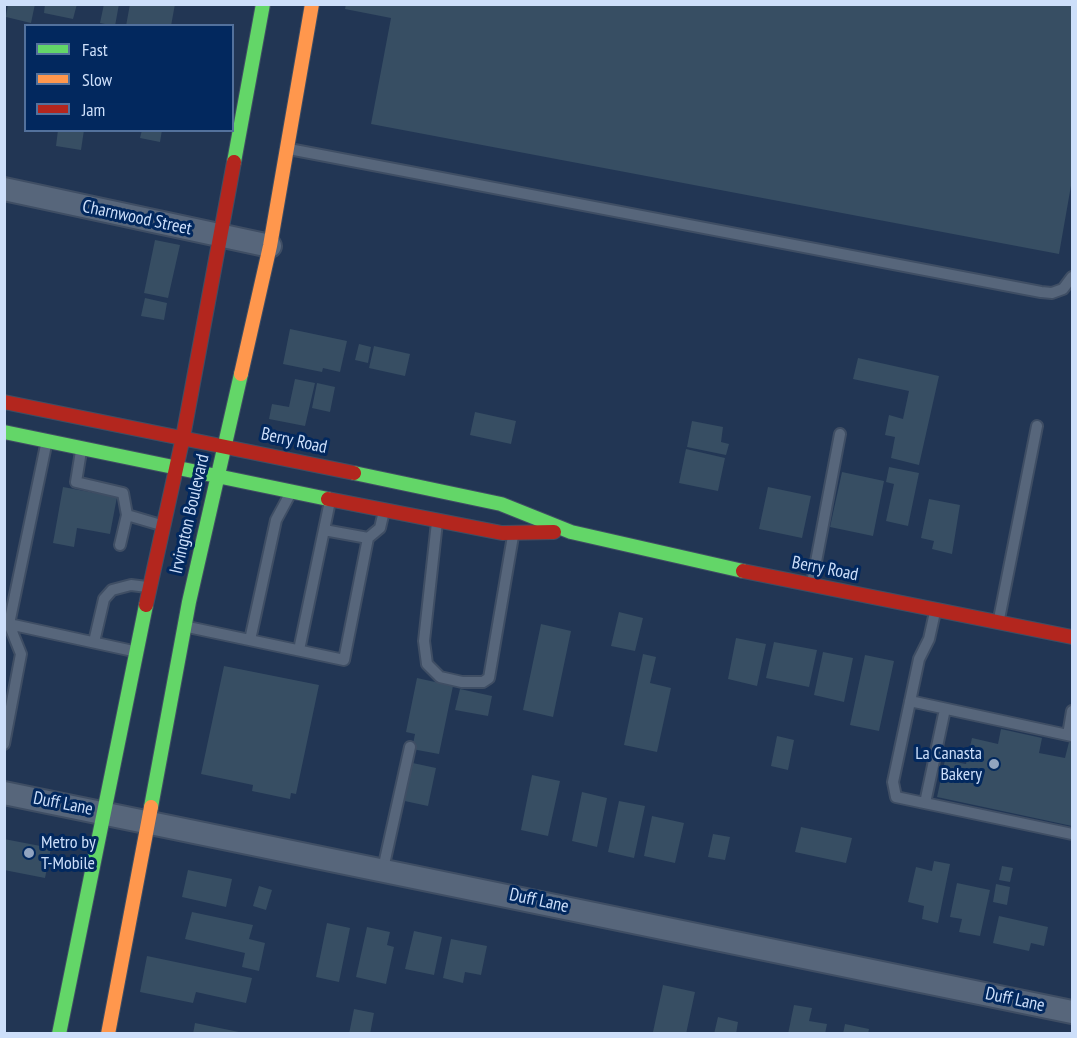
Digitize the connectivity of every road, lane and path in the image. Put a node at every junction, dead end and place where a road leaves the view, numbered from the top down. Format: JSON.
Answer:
{"nodes":[{"id":1,"x":263,"y":4,"type":"edge"},
{"id":2,"x":312,"y":4,"type":"edge"},
{"id":3,"x":288,"y":149,"type":"junction"},
{"id":4,"x":4,"y":189,"type":"edge"},
{"id":5,"x":221,"y":237,"type":"junction"},
{"id":6,"x":270,"y":246,"type":"junction"},
{"id":7,"x":1072,"y":277,"type":"edge"},
{"id":8,"x":4,"y":402,"type":"edge"},
{"id":9,"x":1037,"y":426,"type":"dead end"},
{"id":10,"x":4,"y":432,"type":"edge"},
{"id":11,"x":840,"y":434,"type":"dead end"},
{"id":12,"x":183,"y":437,"type":"junction"},
{"id":13,"x":47,"y":441,"type":"junction"},
{"id":14,"x":225,"y":445,"type":"junction"},
{"id":15,"x":81,"y":449,"type":"junction"},
{"id":16,"x":176,"y":470,"type":"junction"},
{"id":17,"x":217,"y":478,"type":"junction"},
{"id":18,"x":291,"y":492,"type":"junction"},
{"id":19,"x":330,"y":500,"type":"junction"},
{"id":20,"x":385,"y":510,"type":"junction"},
{"id":21,"x":127,"y":515,"type":"junction"},
{"id":22,"x":437,"y":520,"type":"junction"},
{"id":23,"x":164,"y":526,"type":"junction"},
{"id":24,"x":324,"y":530,"type":"junction"},
{"id":25,"x":513,"y":532,"type":"junction"},
{"id":26,"x":571,"y":532,"type":"junction"},
{"id":27,"x":368,"y":538,"type":"junction"},
{"id":28,"x":120,"y":544,"type":"dead end"},
{"id":29,"x":811,"y":586,"type":"junction"},
{"id":30,"x":150,"y":587,"type":"junction"},
{"id":31,"x":936,"y":609,"type":"junction"},
{"id":32,"x":999,"y":622,"type":"junction"},
{"id":33,"x":9,"y":624,"type":"junction"},
{"id":34,"x":184,"y":626,"type":"junction"},
{"id":35,"x":1072,"y":637,"type":"edge"},
{"id":36,"x":250,"y":640,"type":"junction"},
{"id":37,"x":94,"y":642,"type":"junction"},
{"id":38,"x":299,"y":650,"type":"junction"},
{"id":39,"x":136,"y":651,"type":"junction"},
{"id":40,"x":910,"y":701,"type":"junction"},
{"id":41,"x":945,"y":709,"type":"junction"},
{"id":42,"x":1072,"y":711,"type":"edge"},
{"id":43,"x":1070,"y":736,"type":"edge"},
{"id":44,"x":4,"y":744,"type":"edge"},
{"id":45,"x":410,"y":747,"type":"dead end"},
{"id":46,"x":4,"y":793,"type":"edge"},
{"id":47,"x":925,"y":803,"type":"junction"},
{"id":48,"x":102,"y":812,"type":"junction"},
{"id":49,"x":147,"y":821,"type":"junction"},
{"id":50,"x":1072,"y":834,"type":"edge"},
{"id":51,"x":383,"y":869,"type":"junction"},
{"id":52,"x":1072,"y":1012,"type":"edge"},
{"id":53,"x":59,"y":1034,"type":"edge"},
{"id":54,"x":108,"y":1034,"type":"edge"}],
"edges":[{"from":1,"to":5,"type":"main road","name":"Irvington Boulevard"},
{"from":2,"to":3,"type":"main road","name":"Irvington Boulevard"},
{"from":3,"to":6,"type":"main road","name":"Irvington Boulevard"},
{"from":3,"to":7,"type":"lane"},
{"from":4,"to":5,"type":"street","name":"Charnwood Street"},
{"from":5,"to":6,"type":"street","name":"Charnwood Street"},
{"from":5,"to":12,"type":"main road","name":"Irvington Boulevard"},
{"from":6,"to":14,"type":"main road","name":"Irvington Boulevard"},
{"from":8,"to":12,"type":"main road","name":"Berry Road"},
{"from":9,"to":32,"type":"lane"},
{"from":10,"to":13,"type":"main road","name":"Berry Road"},
{"from":11,"to":29,"type":"lane"},
{"from":12,"to":14,"type":"main road","name":"Berry Road"},
{"from":12,"to":16,"type":"main road","name":"Irvington Boulevard"},
{"from":13,"to":15,"type":"main road","name":"Berry Road"},
{"from":13,"to":33,"type":"lane"},
{"from":14,"to":17,"type":"main road","name":"Irvington Boulevard"},
{"from":14,"to":26,"type":"main road","name":"Berry Road"},
{"from":15,"to":16,"type":"main road","name":"Berry Road"},
{"from":15,"to":21,"type":"lane"},
{"from":16,"to":17,"type":"main road","name":"Berry Road"},
{"from":16,"to":23,"type":"main road","name":"Irvington Boulevard"},
{"from":17,"to":18,"type":"main road","name":"Berry Road"},
{"from":17,"to":34,"type":"main road","name":"Irvington Boulevard"},
{"from":18,"to":19,"type":"main road","name":"Berry Road"},
{"from":18,"to":36,"type":"lane"},
{"from":19,"to":20,"type":"main road","name":"Berry Road"},
{"from":19,"to":24,"type":"lane"},
{"from":20,"to":22,"type":"main road","name":"Berry Road"},
{"from":20,"to":27,"type":"lane"},
{"from":21,"to":23,"type":"lane"},
{"from":21,"to":28,"type":"lane"},
{"from":22,"to":25,"type":"main road","name":"Berry Road"},
{"from":22,"to":25,"type":"lane"},
{"from":23,"to":30,"type":"main road","name":"Irvington Boulevard"},
{"from":24,"to":27,"type":"lane"},
{"from":24,"to":38,"type":"lane"},
{"from":25,"to":26,"type":"main road","name":"Berry Road"},
{"from":26,"to":29,"type":"main road","name":"Berry Road"},
{"from":27,"to":38,"type":"lane"},
{"from":29,"to":31,"type":"main road","name":"Berry Road"},
{"from":30,"to":37,"type":"lane"},
{"from":30,"to":39,"type":"main road","name":"Irvington Boulevard"},
{"from":31,"to":32,"type":"main road","name":"Berry Road"},
{"from":31,"to":40,"type":"lane"},
{"from":32,"to":35,"type":"main road","name":"Berry Road"},
{"from":33,"to":37,"type":"lane"},
{"from":33,"to":44,"type":"lane"},
{"from":34,"to":36,"type":"lane"},
{"from":34,"to":49,"type":"main road","name":"Irvington Boulevard"},
{"from":36,"to":38,"type":"lane"},
{"from":37,"to":39,"type":"lane"},
{"from":39,"to":48,"type":"main road","name":"Irvington Boulevard"},
{"from":40,"to":41,"type":"lane"},
{"from":40,"to":47,"type":"lane"},
{"from":41,"to":43,"type":"lane"},
{"from":41,"to":47,"type":"lane"},
{"from":42,"to":43,"type":"lane"},
{"from":45,"to":51,"type":"lane"},
{"from":46,"to":48,"type":"street","name":"Duff Lane"},
{"from":47,"to":50,"type":"lane"},
{"from":48,"to":49,"type":"street","name":"Duff Lane"},
{"from":48,"to":53,"type":"main road","name":"Irvington Boulevard"},
{"from":49,"to":51,"type":"street","name":"Duff Lane"},
{"from":49,"to":54,"type":"main road","name":"Irvington Boulevard"},
{"from":51,"to":52,"type":"street","name":"Duff Lane"}]}
